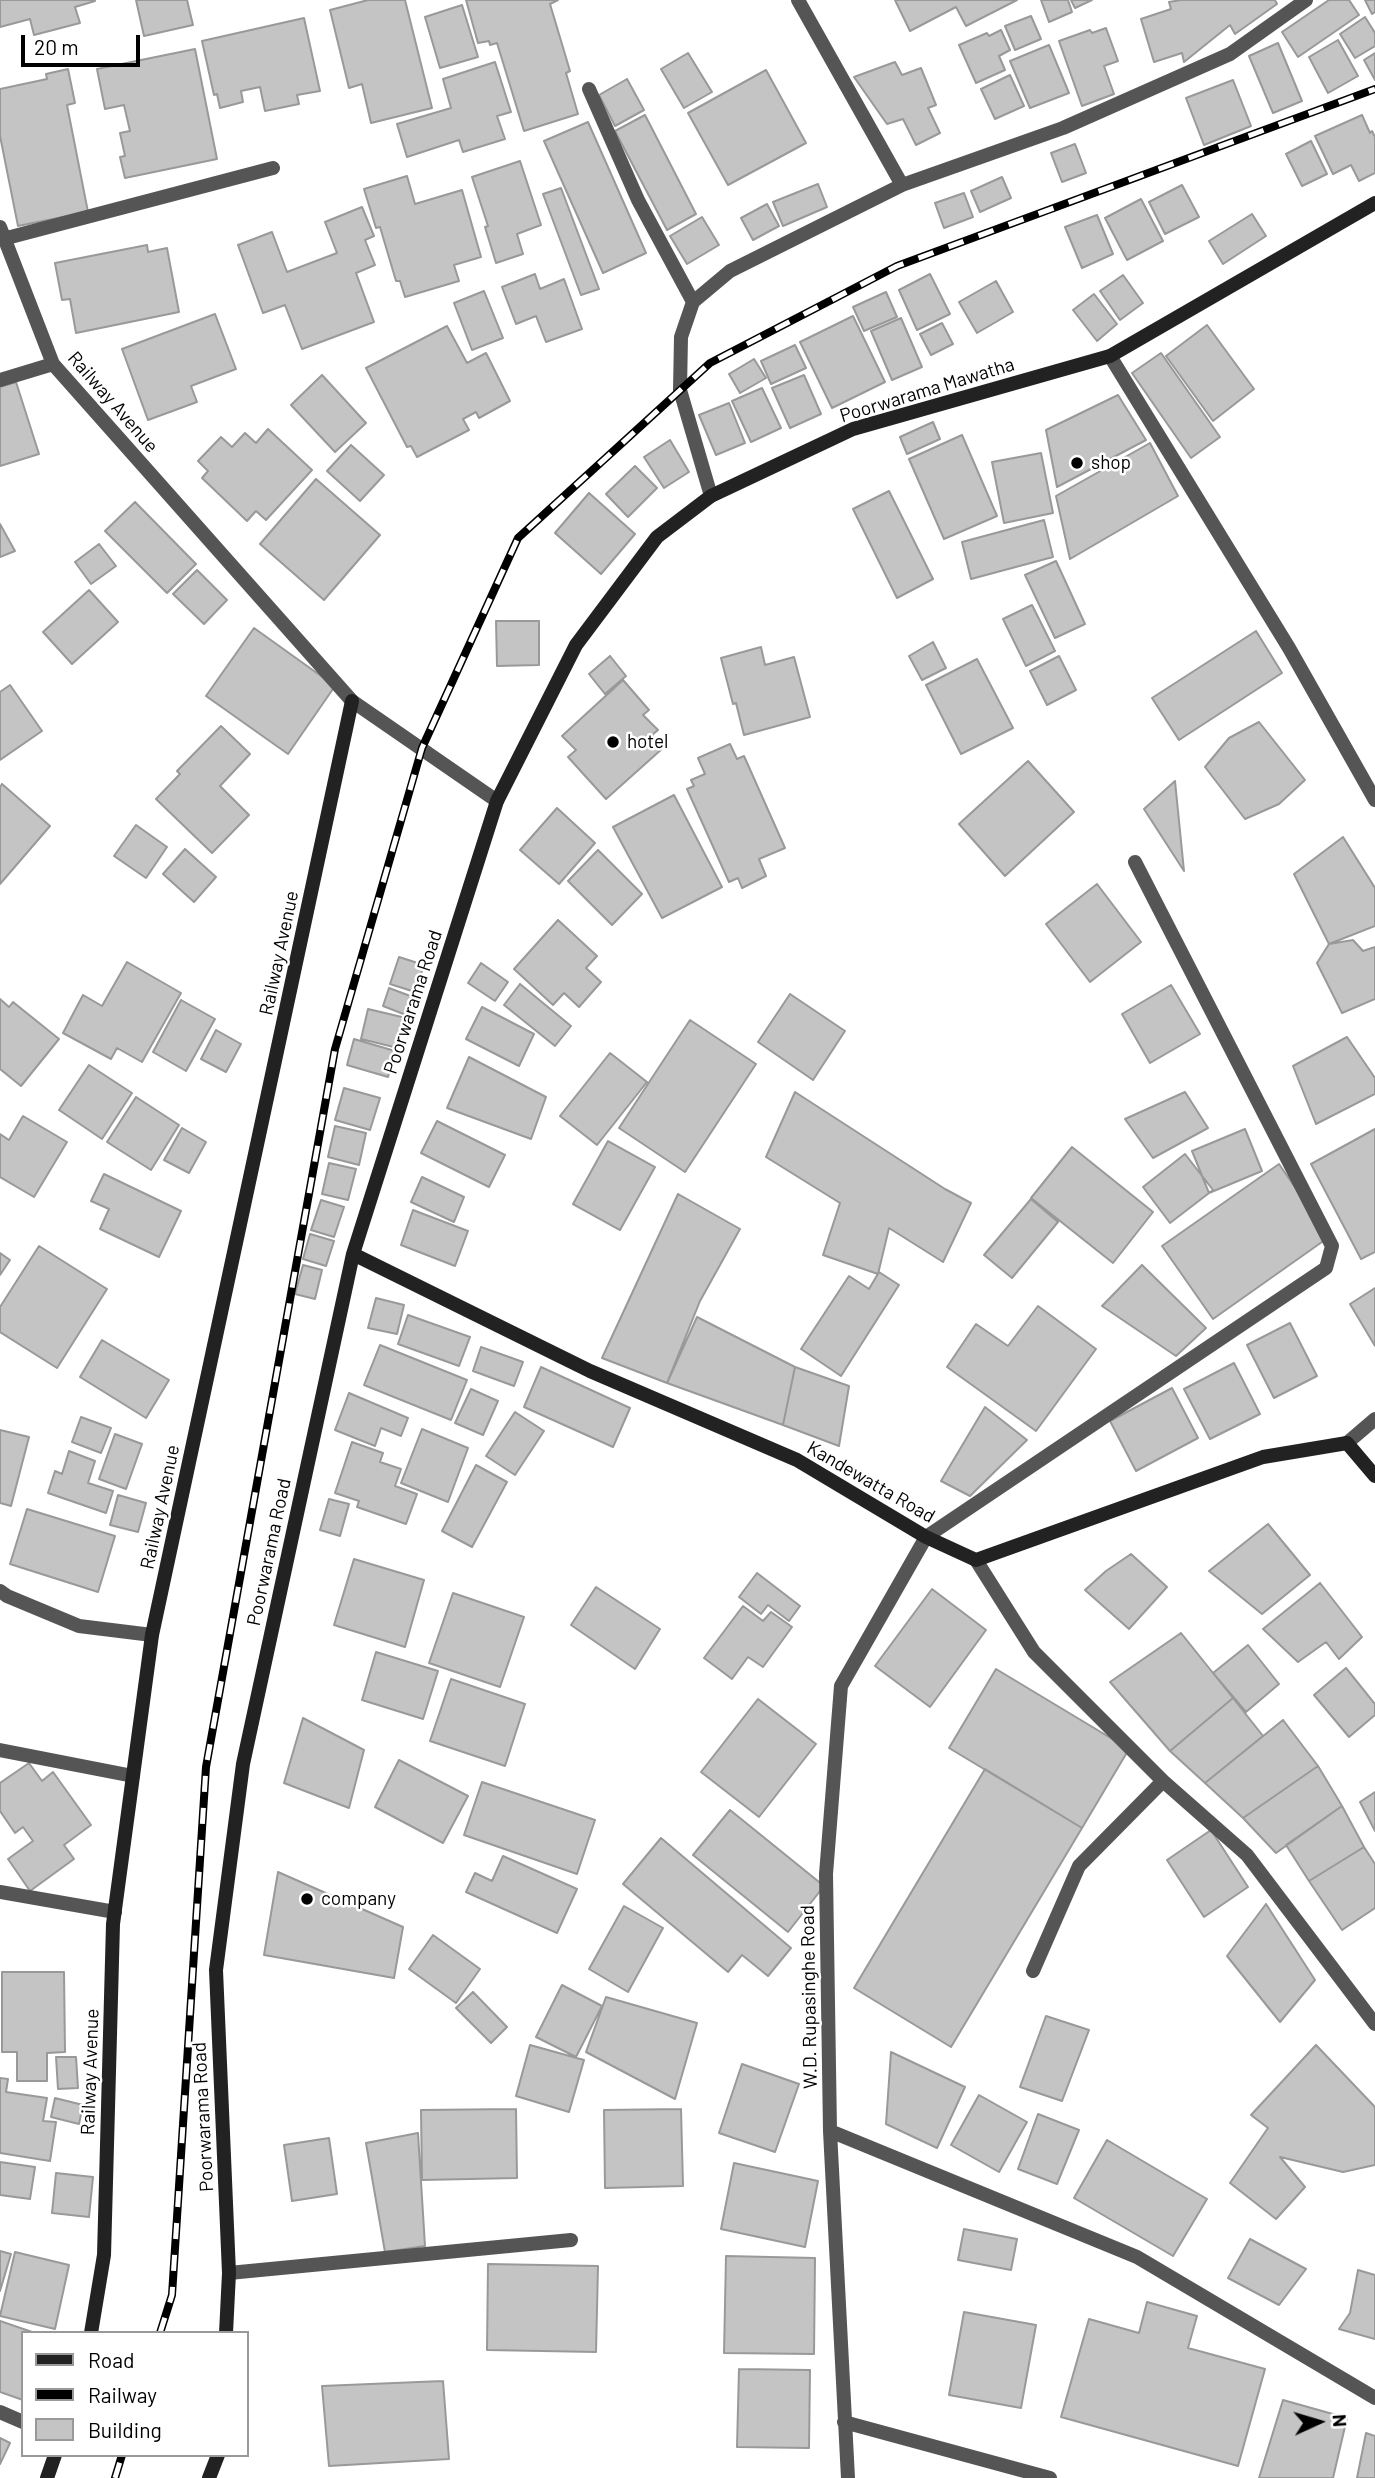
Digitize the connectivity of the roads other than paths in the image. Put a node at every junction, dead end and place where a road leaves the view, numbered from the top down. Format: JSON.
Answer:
{"nodes":[{"id":1,"x":798,"y":0,"type":"edge"},
{"id":2,"x":1306,"y":0,"type":"edge"},
{"id":3,"x":589,"y":89,"type":"dead end"},
{"id":4,"x":273,"y":168,"type":"dead end"},
{"id":5,"x":902,"y":185,"type":"junction"},
{"id":6,"x":1375,"y":203,"type":"edge"},
{"id":7,"x":2,"y":233,"type":"edge"},
{"id":8,"x":693,"y":302,"type":"junction"},
{"id":9,"x":1110,"y":356,"type":"junction"},
{"id":10,"x":53,"y":365,"type":"junction"},
{"id":11,"x":0,"y":380,"type":"edge"},
{"id":12,"x":711,"y":496,"type":"junction"},
{"id":13,"x":352,"y":701,"type":"junction"},
{"id":14,"x":1375,"y":800,"type":"edge"},
{"id":15,"x":496,"y":801,"type":"junction"},
{"id":16,"x":1135,"y":862,"type":"dead end"},
{"id":17,"x":353,"y":1254,"type":"junction"},
{"id":18,"x":1375,"y":1419,"type":"edge"},
{"id":19,"x":1347,"y":1443,"type":"junction"},
{"id":20,"x":1375,"y":1476,"type":"edge"},
{"id":21,"x":926,"y":1537,"type":"junction"},
{"id":22,"x":976,"y":1560,"type":"junction"},
{"id":23,"x":0,"y":1591,"type":"edge"},
{"id":24,"x":152,"y":1635,"type":"junction"},
{"id":25,"x":0,"y":1750,"type":"edge"},
{"id":26,"x":133,"y":1776,"type":"junction"},
{"id":27,"x":1163,"y":1781,"type":"junction"},
{"id":28,"x":0,"y":1892,"type":"edge"},
{"id":29,"x":115,"y":1912,"type":"junction"},
{"id":30,"x":1033,"y":1971,"type":"dead end"},
{"id":31,"x":1375,"y":2024,"type":"edge"},
{"id":32,"x":830,"y":2131,"type":"junction"},
{"id":33,"x":571,"y":2240,"type":"dead end"},
{"id":34,"x":229,"y":2273,"type":"junction"},
{"id":35,"x":91,"y":2331,"type":"edge"},
{"id":36,"x":226,"y":2331,"type":"edge"},
{"id":37,"x":1375,"y":2398,"type":"edge"},
{"id":38,"x":0,"y":2412,"type":"edge"},
{"id":39,"x":21,"y":2421,"type":"edge"},
{"id":40,"x":844,"y":2422,"type":"junction"},
{"id":41,"x":54,"y":2457,"type":"edge"},
{"id":42,"x":217,"y":2457,"type":"edge"},
{"id":43,"x":47,"y":2478,"type":"edge"},
{"id":44,"x":209,"y":2478,"type":"edge"},
{"id":45,"x":848,"y":2478,"type":"edge"},
{"id":46,"x":1050,"y":2478,"type":"edge"}],
"edges":[{"from":1,"to":5,"type":"street"},
{"from":2,"to":5,"type":"street"},
{"from":3,"to":8,"type":"street"},
{"from":4,"to":7,"type":"street"},
{"from":5,"to":8,"type":"street"},
{"from":6,"to":9,"type":"street","name":"Poorwarama Mawatha"},
{"from":7,"to":10,"type":"street","name":"Railway Avenue"},
{"from":8,"to":12,"type":"street"},
{"from":9,"to":12,"type":"street","name":"Poorwarama Mawatha"},
{"from":9,"to":14,"type":"street"},
{"from":10,"to":11,"type":"street"},
{"from":10,"to":13,"type":"street","name":"Railway Avenue"},
{"from":12,"to":15,"type":"street","name":"Poorwarama Mawatha"},
{"from":13,"to":15,"type":"street","name":"Railway Avenue"},
{"from":13,"to":24,"type":"street","name":"Railway Avenue"},
{"from":15,"to":17,"type":"street","name":"Poorwarama Road"},
{"from":16,"to":21,"type":"street"},
{"from":17,"to":21,"type":"street","name":"Kandewatta Road"},
{"from":17,"to":34,"type":"street","name":"Poorwarama Road"},
{"from":18,"to":19,"type":"street"},
{"from":19,"to":20,"type":"street"},
{"from":19,"to":22,"type":"street"},
{"from":21,"to":22,"type":"street","name":"Kandewatta Road"},
{"from":21,"to":32,"type":"street","name":"W.D. Rupasinghe Road"},
{"from":22,"to":27,"type":"street"},
{"from":23,"to":24,"type":"street"},
{"from":24,"to":26,"type":"street","name":"Railway Avenue"},
{"from":25,"to":26,"type":"street"},
{"from":26,"to":29,"type":"street","name":"Railway Avenue"},
{"from":27,"to":30,"type":"street"},
{"from":27,"to":31,"type":"street"},
{"from":28,"to":29,"type":"street"},
{"from":29,"to":35,"type":"street","name":"Railway Avenue"},
{"from":32,"to":37,"type":"street"},
{"from":32,"to":40,"type":"street","name":"W.D. Rupasinghe Road"},
{"from":33,"to":34,"type":"street"},
{"from":34,"to":36,"type":"street","name":"Poorwarama Road"},
{"from":38,"to":39,"type":"street"},
{"from":40,"to":45,"type":"street","name":"W.D. Rupasinghe Road"},
{"from":40,"to":46,"type":"street"},
{"from":41,"to":43,"type":"street"},
{"from":42,"to":44,"type":"street"}]}
